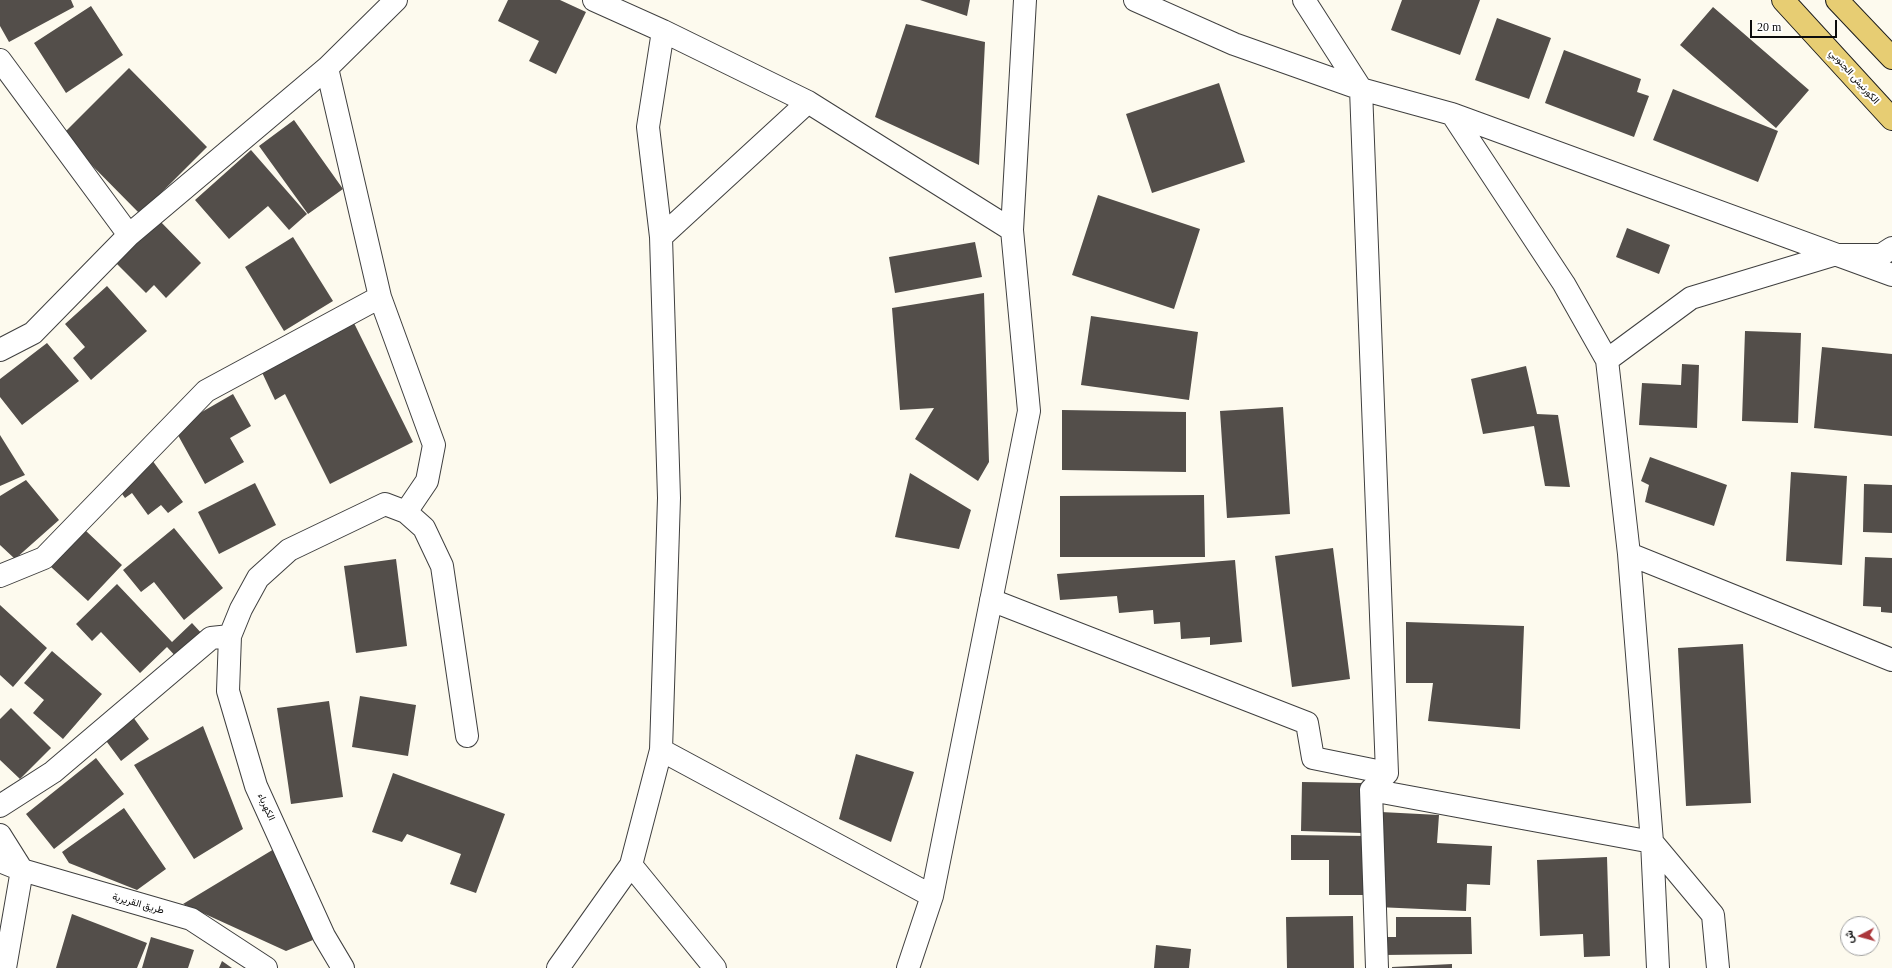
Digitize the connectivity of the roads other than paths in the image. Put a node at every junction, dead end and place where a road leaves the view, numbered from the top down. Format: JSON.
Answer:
{"nodes":[{"id":1,"x":396,"y":0,"type":"edge"},
{"id":2,"x":594,"y":0,"type":"edge"},
{"id":3,"x":1025,"y":0,"type":"edge"},
{"id":4,"x":1135,"y":0,"type":"edge"},
{"id":5,"x":1304,"y":0,"type":"edge"},
{"id":6,"x":1784,"y":0,"type":"edge"},
{"id":7,"x":1837,"y":0,"type":"edge"},
{"id":8,"x":663,"y":31,"type":"junction"},
{"id":9,"x":1892,"y":58,"type":"edge"},
{"id":10,"x":0,"y":60,"type":"edge"},
{"id":11,"x":327,"y":68,"type":"junction"},
{"id":12,"x":1360,"y":89,"type":"junction"},
{"id":13,"x":808,"y":102,"type":"junction"},
{"id":14,"x":1452,"y":114,"type":"junction"},
{"id":15,"x":1892,"y":119,"type":"edge"},
{"id":16,"x":1012,"y":230,"type":"junction"},
{"id":17,"x":129,"y":236,"type":"junction"},
{"id":18,"x":661,"y":237,"type":"junction"},
{"id":19,"x":1892,"y":248,"type":"edge"},
{"id":20,"x":1833,"y":255,"type":"junction"},
{"id":21,"x":1892,"y":275,"type":"edge"},
{"id":22,"x":380,"y":297,"type":"junction"},
{"id":23,"x":0,"y":350,"type":"edge"},
{"id":24,"x":1607,"y":360,"type":"junction"},
{"id":25,"x":406,"y":512,"type":"junction"},
{"id":26,"x":1630,"y":554,"type":"junction"},
{"id":27,"x":0,"y":576,"type":"edge"},
{"id":28,"x":991,"y":600,"type":"junction"},
{"id":29,"x":230,"y":636,"type":"junction"},
{"id":30,"x":1892,"y":660,"type":"edge"},
{"id":31,"x":467,"y":736,"type":"dead end"},
{"id":32,"x":661,"y":750,"type":"junction"},
{"id":33,"x":1387,"y":773,"type":"junction"},
{"id":34,"x":1371,"y":790,"type":"junction"},
{"id":35,"x":0,"y":806,"type":"edge"},
{"id":36,"x":0,"y":835,"type":"edge"},
{"id":37,"x":1652,"y":842,"type":"junction"},
{"id":38,"x":0,"y":861,"type":"edge"},
{"id":39,"x":631,"y":865,"type":"junction"},
{"id":40,"x":22,"y":870,"type":"junction"},
{"id":41,"x":932,"y":896,"type":"junction"},
{"id":42,"x":5,"y":968,"type":"edge"},
{"id":43,"x":266,"y":968,"type":"edge"},
{"id":44,"x":343,"y":968,"type":"edge"},
{"id":45,"x":558,"y":968,"type":"edge"},
{"id":46,"x":715,"y":968,"type":"edge"},
{"id":47,"x":908,"y":968,"type":"edge"},
{"id":48,"x":1377,"y":968,"type":"edge"},
{"id":49,"x":1658,"y":968,"type":"edge"},
{"id":50,"x":1718,"y":968,"type":"edge"}],
"edges":[{"from":1,"to":11,"type":"street"},
{"from":2,"to":8,"type":"street"},
{"from":3,"to":16,"type":"street"},
{"from":4,"to":12,"type":"street"},
{"from":5,"to":12,"type":"street"},
{"from":6,"to":15,"type":"main road","name":"الكورنيش الجنوبي"},
{"from":7,"to":9,"type":"main road"},
{"from":8,"to":13,"type":"street"},
{"from":8,"to":18,"type":"street"},
{"from":10,"to":17,"type":"street"},
{"from":11,"to":17,"type":"street"},
{"from":11,"to":22,"type":"street"},
{"from":12,"to":14,"type":"street"},
{"from":12,"to":33,"type":"street"},
{"from":13,"to":16,"type":"street"},
{"from":13,"to":18,"type":"street"},
{"from":14,"to":20,"type":"street"},
{"from":14,"to":24,"type":"street"},
{"from":16,"to":28,"type":"street"},
{"from":17,"to":23,"type":"street"},
{"from":18,"to":32,"type":"street"},
{"from":19,"to":20,"type":"street"},
{"from":20,"to":21,"type":"street"},
{"from":20,"to":24,"type":"street"},
{"from":22,"to":25,"type":"street"},
{"from":22,"to":27,"type":"street"},
{"from":24,"to":26,"type":"street"},
{"from":25,"to":29,"type":"street"},
{"from":25,"to":31,"type":"street"},
{"from":26,"to":30,"type":"street"},
{"from":26,"to":37,"type":"street"},
{"from":28,"to":33,"type":"street"},
{"from":28,"to":41,"type":"street"},
{"from":29,"to":35,"type":"street"},
{"from":29,"to":44,"type":"street","name":"الكهرباء"},
{"from":32,"to":39,"type":"street"},
{"from":32,"to":41,"type":"street"},
{"from":33,"to":34,"type":"street"},
{"from":34,"to":37,"type":"street"},
{"from":34,"to":48,"type":"street"},
{"from":36,"to":40,"type":"street"},
{"from":37,"to":49,"type":"street"},
{"from":37,"to":50,"type":"street"},
{"from":38,"to":40,"type":"street","name":"طريق القريرية"},
{"from":39,"to":45,"type":"street"},
{"from":39,"to":46,"type":"street"},
{"from":40,"to":42,"type":"street"},
{"from":40,"to":43,"type":"street","name":"طريق القريرية"},
{"from":41,"to":47,"type":"street"}]}
